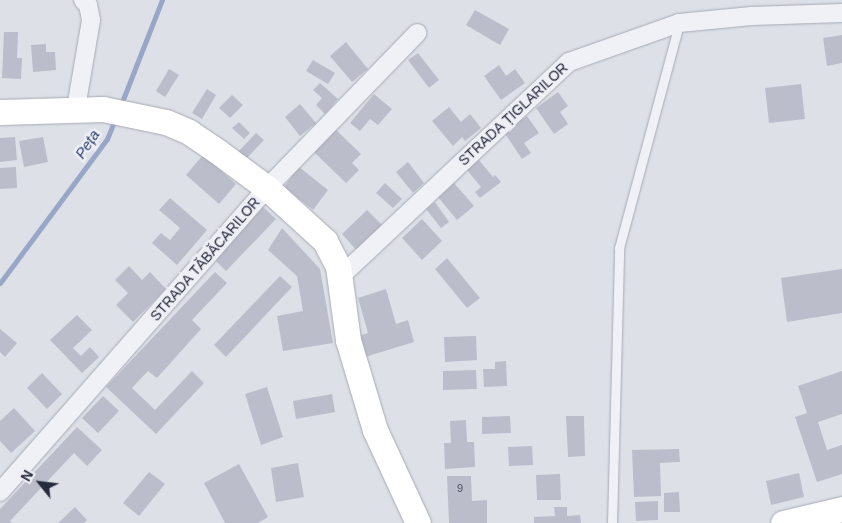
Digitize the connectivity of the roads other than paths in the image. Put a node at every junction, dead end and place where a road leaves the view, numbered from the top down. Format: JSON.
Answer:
{"nodes":[{"id":1,"x":83,"y":0,"type":"edge"},
{"id":2,"x":842,"y":14,"type":"edge"},
{"id":3,"x":679,"y":24,"type":"junction"},
{"id":4,"x":417,"y":33,"type":"dead end"},
{"id":5,"x":76,"y":108,"type":"junction"},
{"id":6,"x":0,"y":112,"type":"edge"},
{"id":7,"x":267,"y":188,"type":"junction"},
{"id":8,"x":341,"y":276,"type":"junction"},
{"id":9,"x":0,"y":492,"type":"edge"},
{"id":10,"x":842,"y":509,"type":"edge"},
{"id":11,"x":418,"y":523,"type":"edge"},
{"id":12,"x":612,"y":523,"type":"edge"},
{"id":13,"x":782,"y":523,"type":"edge"}],
"edges":[{"from":1,"to":5,"type":"street"},
{"from":2,"to":3,"type":"street","name":"STRADA ȚIGLARILOR"},
{"from":3,"to":8,"type":"street","name":"STRADA ȚIGLARILOR"},
{"from":3,"to":12,"type":"lane"},
{"from":4,"to":7,"type":"street","name":"STRADA TĂBĂCARILOR"},
{"from":5,"to":6,"type":"main road"},
{"from":5,"to":7,"type":"main road"},
{"from":7,"to":8,"type":"main road"},
{"from":7,"to":9,"type":"street","name":"STRADA TĂBĂCARILOR"},
{"from":8,"to":11,"type":"main road"},
{"from":10,"to":13,"type":"main road"}]}
